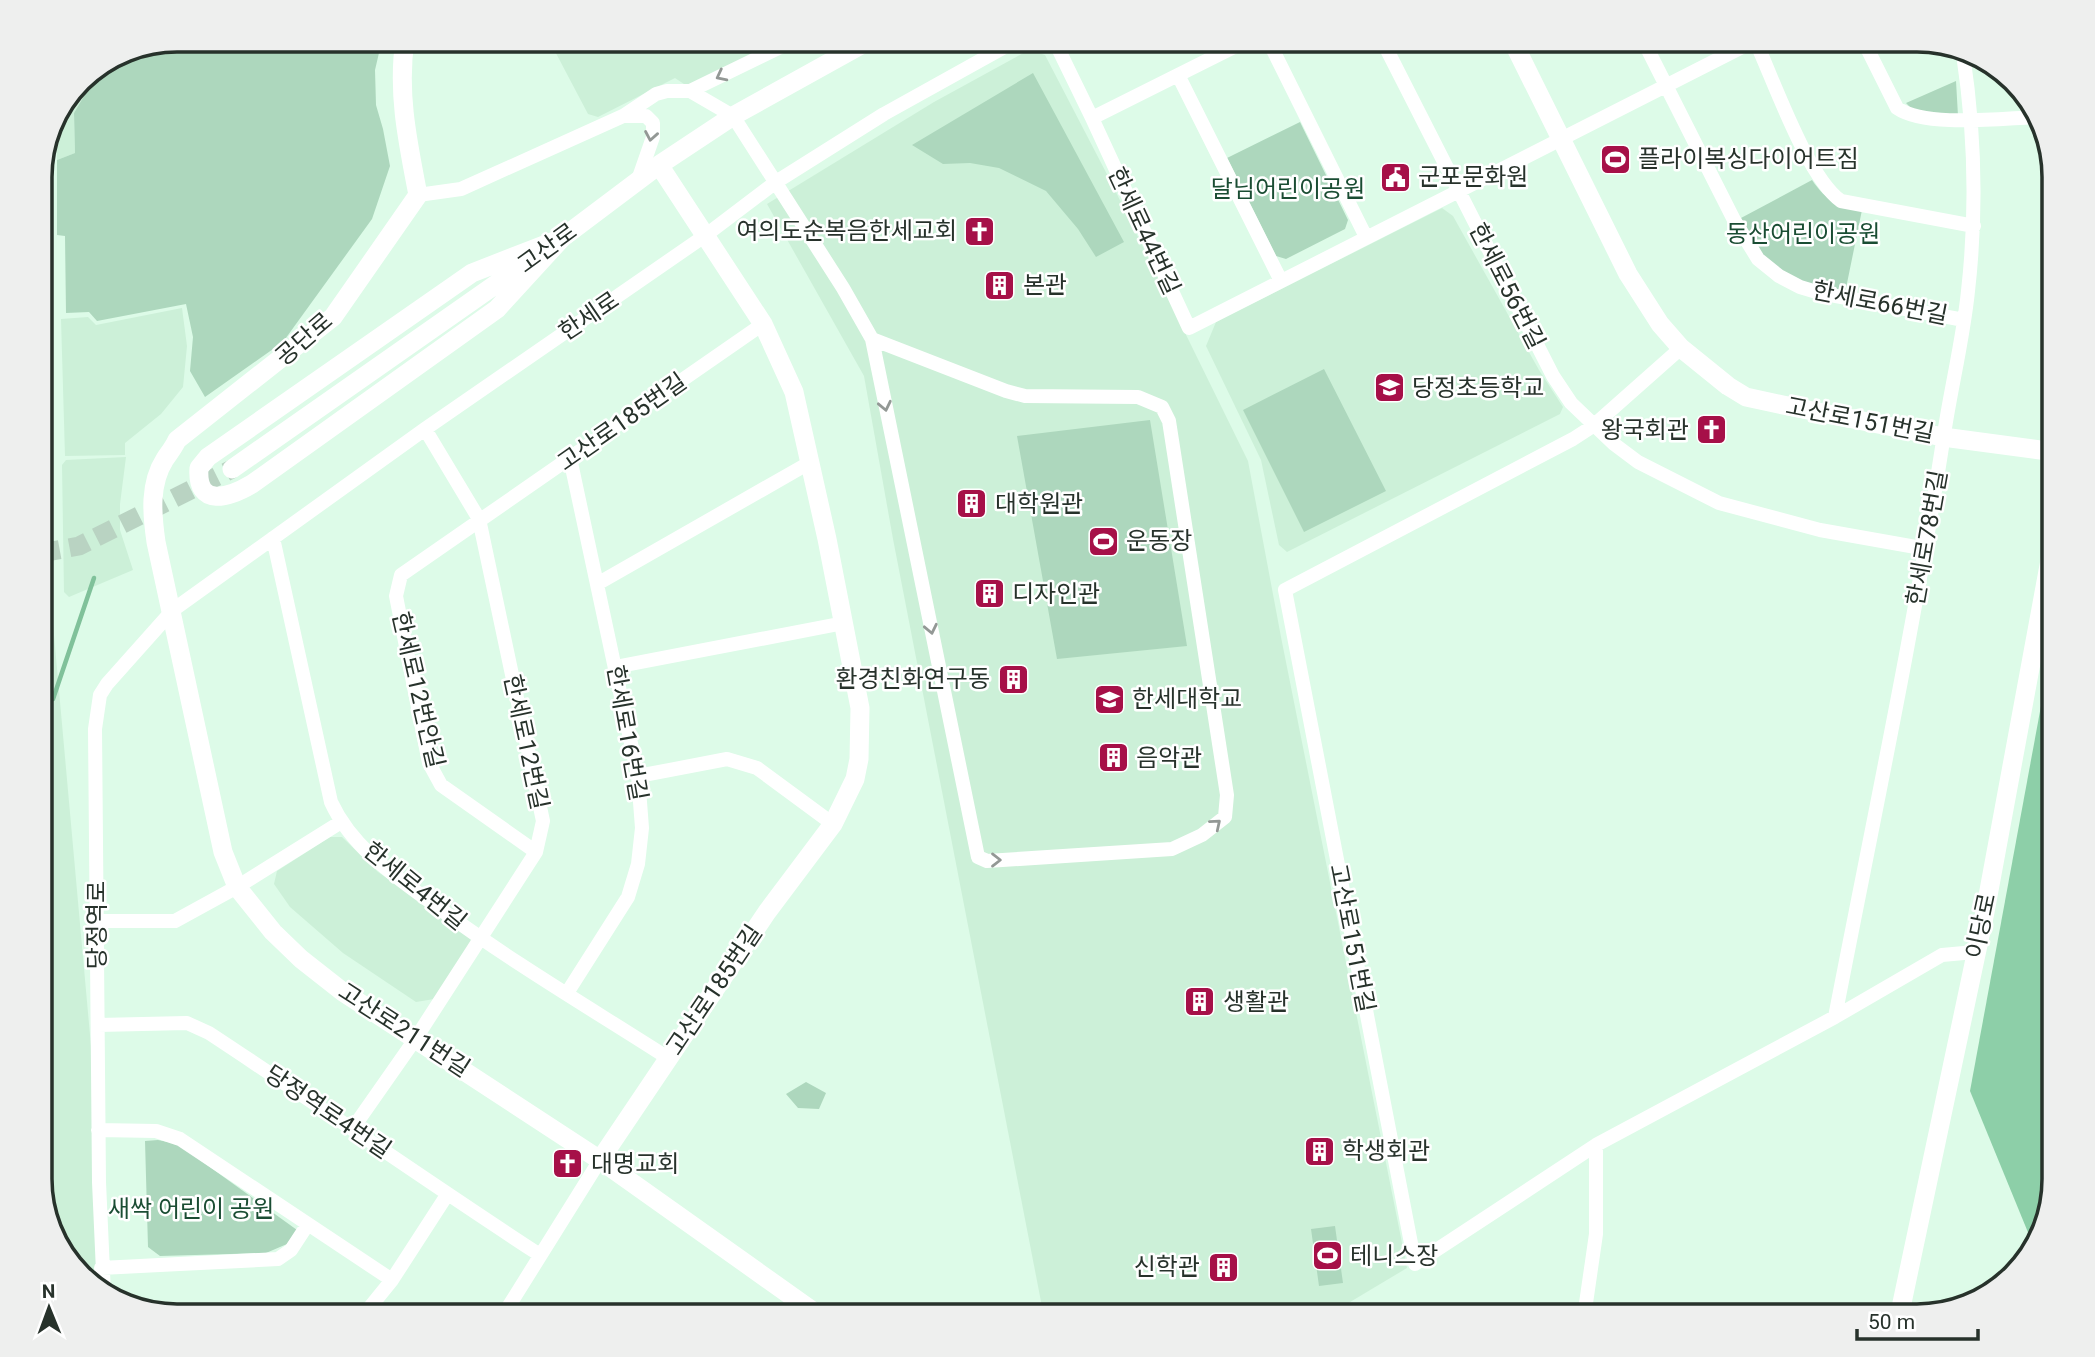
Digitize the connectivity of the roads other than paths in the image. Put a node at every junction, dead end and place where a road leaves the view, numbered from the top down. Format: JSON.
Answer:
{"nodes":[{"id":1,"x":1060,"y":52,"type":"edge"},
{"id":2,"x":1223,"y":52,"type":"edge"},
{"id":3,"x":1274,"y":52,"type":"edge"},
{"id":4,"x":1388,"y":52,"type":"edge"},
{"id":5,"x":1518,"y":52,"type":"edge"},
{"id":6,"x":1649,"y":52,"type":"edge"},
{"id":7,"x":1732,"y":52,"type":"edge"},
{"id":8,"x":1761,"y":52,"type":"edge"},
{"id":9,"x":1869,"y":52,"type":"edge"},
{"id":10,"x":403,"y":53,"type":"edge"},
{"id":11,"x":769,"y":53,"type":"edge"},
{"id":12,"x":847,"y":53,"type":"edge"},
{"id":13,"x":994,"y":53,"type":"edge"},
{"id":14,"x":1964,"y":62,"type":"edge"},
{"id":15,"x":1178,"y":75,"type":"junction"},
{"id":16,"x":1666,"y":85,"type":"junction"},
{"id":17,"x":690,"y":91,"type":"junction"},
{"id":18,"x":623,"y":116,"type":"junction"},
{"id":19,"x":733,"y":116,"type":"junction"},
{"id":20,"x":1093,"y":118,"type":"junction"},
{"id":21,"x":2027,"y":118,"type":"edge"},
{"id":22,"x":1971,"y":120,"type":"junction"},
{"id":23,"x":1560,"y":138,"type":"junction"},
{"id":24,"x":659,"y":165,"type":"junction"},
{"id":25,"x":637,"y":181,"type":"junction"},
{"id":26,"x":776,"y":182,"type":"junction"},
{"id":27,"x":1458,"y":191,"type":"junction"},
{"id":28,"x":418,"y":195,"type":"junction"},
{"id":29,"x":1974,"y":226,"type":"junction"},
{"id":30,"x":706,"y":235,"type":"junction"},
{"id":31,"x":1366,"y":237,"type":"junction"},
{"id":32,"x":562,"y":238,"type":"junction"},
{"id":33,"x":1281,"y":281,"type":"junction"},
{"id":34,"x":1964,"y":320,"type":"junction"},
{"id":35,"x":763,"y":324,"type":"junction"},
{"id":36,"x":872,"y":339,"type":"junction"},
{"id":37,"x":1681,"y":348,"type":"junction"},
{"id":38,"x":1592,"y":426,"type":"junction"},
{"id":39,"x":425,"y":429,"type":"junction"},
{"id":40,"x":1943,"y":437,"type":"junction"},
{"id":41,"x":2042,"y":450,"type":"edge"},
{"id":42,"x":570,"y":458,"type":"junction"},
{"id":43,"x":809,"y":463,"type":"junction"},
{"id":44,"x":232,"y":469,"type":"tunnel mouth"},
{"id":45,"x":479,"y":519,"type":"junction"},
{"id":46,"x":274,"y":538,"type":"junction"},
{"id":47,"x":1927,"y":549,"type":"junction"},
{"id":48,"x":597,"y":584,"type":"junction"},
{"id":49,"x":2042,"y":604,"type":"edge"},
{"id":50,"x":173,"y":610,"type":"junction"},
{"id":51,"x":844,"y":623,"type":"junction"},
{"id":52,"x":615,"y":667,"type":"junction"},
{"id":53,"x":638,"y":776,"type":"junction"},
{"id":54,"x":341,"y":822,"type":"junction"},
{"id":55,"x":833,"y":824,"type":"junction"},
{"id":56,"x":536,"y":852,"type":"junction"},
{"id":57,"x":237,"y":887,"type":"junction"},
{"id":58,"x":97,"y":921,"type":"junction"},
{"id":59,"x":481,"y":939,"type":"junction"},
{"id":60,"x":1975,"y":952,"type":"junction"},
{"id":61,"x":567,"y":993,"type":"junction"},
{"id":62,"x":1835,"y":1017,"type":"junction"},
{"id":63,"x":98,"y":1025,"type":"junction"},
{"id":64,"x":416,"y":1038,"type":"junction"},
{"id":65,"x":668,"y":1058,"type":"junction"},
{"id":66,"x":353,"y":1128,"type":"junction"},
{"id":67,"x":98,"y":1130,"type":"junction"},
{"id":68,"x":1596,"y":1145,"type":"junction"},
{"id":69,"x":600,"y":1160,"type":"junction"},
{"id":70,"x":447,"y":1195,"type":"junction"},
{"id":71,"x":308,"y":1224,"type":"junction"},
{"id":72,"x":540,"y":1255,"type":"junction"},
{"id":73,"x":101,"y":1268,"type":"junction"},
{"id":74,"x":102,"y":1279,"type":"edge"},
{"id":75,"x":391,"y":1280,"type":"junction"},
{"id":76,"x":371,"y":1305,"type":"edge"},
{"id":77,"x":509,"y":1305,"type":"edge"},
{"id":78,"x":804,"y":1305,"type":"edge"},
{"id":79,"x":1586,"y":1305,"type":"edge"},
{"id":80,"x":1901,"y":1305,"type":"edge"}],
"edges":[{"from":1,"to":20,"type":"street","name":"한세로44번길"},
{"from":2,"to":15,"type":"street"},
{"from":3,"to":31,"type":"street"},
{"from":4,"to":27,"type":"street","name":"한세로56번길"},
{"from":5,"to":23,"type":"street","name":"고산로151번길"},
{"from":6,"to":16,"type":"street","name":"한세로66번길"},
{"from":7,"to":16,"type":"street","name":"한세로44번길"},
{"from":8,"to":29,"type":"street"},
{"from":9,"to":22,"type":"street"},
{"from":10,"to":28,"type":"street"},
{"from":11,"to":17,"type":"street","one_way":true},
{"from":12,"to":19,"type":"street","name":"고산로"},
{"from":13,"to":26,"type":"street","name":"한세로"},
{"from":14,"to":22,"type":"street","name":"한세로78번길"},
{"from":15,"to":20,"type":"street"},
{"from":15,"to":33,"type":"street"},
{"from":16,"to":23,"type":"street","name":"한세로44번길"},
{"from":16,"to":34,"type":"street","name":"한세로66번길"},
{"from":17,"to":18,"type":"street"},
{"from":17,"to":19,"type":"street"},
{"from":18,"to":25,"type":"street","one_way":true},
{"from":18,"to":28,"type":"street"},
{"from":19,"to":24,"type":"street","name":"고산로"},
{"from":19,"to":26,"type":"street"},
{"from":20,"to":33,"type":"street","name":"한세로44번길"},
{"from":21,"to":22,"type":"street"},
{"from":22,"to":29,"type":"street","name":"한세로78번길"},
{"from":23,"to":27,"type":"street","name":"한세로44번길"},
{"from":23,"to":37,"type":"street","name":"고산로151번길"},
{"from":24,"to":25,"type":"street","name":"고산로"},
{"from":24,"to":30,"type":"street","name":"고산로185번길"},
{"from":25,"to":32,"type":"street","name":"고산로"},
{"from":26,"to":30,"type":"street","name":"한세로"},
{"from":26,"to":36,"type":"street"},
{"from":27,"to":31,"type":"street","name":"한세로44번길"},
{"from":27,"to":38,"type":"street","name":"한세로56번길"},
{"from":28,"to":50,"type":"street","name":"공단로"},
{"from":29,"to":34,"type":"street","name":"한세로78번길"},
{"from":30,"to":35,"type":"street","name":"고산로185번길"},
{"from":30,"to":39,"type":"street","name":"한세로"},
{"from":31,"to":33,"type":"street","name":"한세로44번길"},
{"from":32,"to":32,"type":"street"},
{"from":32,"to":44,"type":"street","name":"고산로"},
{"from":34,"to":40,"type":"street","name":"한세로78번길"},
{"from":35,"to":42,"type":"street","name":"고산로185번길"},
{"from":35,"to":43,"type":"street","name":"고산로185번길"},
{"from":36,"to":36,"type":"street","one_way":true},
{"from":37,"to":38,"type":"street","name":"고산로151번길"},
{"from":37,"to":40,"type":"street","name":"고산로151번길"},
{"from":38,"to":47,"type":"street","name":"한세로56번길"},
{"from":38,"to":68,"type":"street","name":"고산로151번길"},
{"from":39,"to":45,"type":"street","name":"한세로12번길"},
{"from":39,"to":46,"type":"street","name":"한세로"},
{"from":40,"to":41,"type":"street","name":"고산로151번길"},
{"from":40,"to":47,"type":"street","name":"한세로78번길"},
{"from":42,"to":45,"type":"street","name":"고산로185번길"},
{"from":42,"to":48,"type":"street","name":"한세로16번길"},
{"from":43,"to":48,"type":"street"},
{"from":43,"to":51,"type":"street","name":"고산로185번길"},
{"from":45,"to":56,"type":"street","name":"한세로12번길"},
{"from":45,"to":56,"type":"street","name":"한세로12번안길"},
{"from":46,"to":50,"type":"street","name":"한세로"},
{"from":46,"to":54,"type":"street","name":"한세로4번길"},
{"from":47,"to":62,"type":"street","name":"한세로78번길"},
{"from":48,"to":52,"type":"street","name":"한세로16번길"},
{"from":49,"to":60,"type":"street","name":"이당로"},
{"from":50,"to":57,"type":"street","name":"고산로211번길"},
{"from":50,"to":58,"type":"street","name":"당정역로"},
{"from":51,"to":52,"type":"street"},
{"from":51,"to":55,"type":"street","name":"고산로185번길"},
{"from":52,"to":53,"type":"street","name":"한세로16번길"},
{"from":53,"to":55,"type":"street"},
{"from":53,"to":61,"type":"street","name":"한세로16번길"},
{"from":54,"to":57,"type":"street"},
{"from":54,"to":59,"type":"street","name":"한세로4번길"},
{"from":55,"to":65,"type":"street","name":"고산로185번길"},
{"from":56,"to":59,"type":"street","name":"한세로12번길"},
{"from":57,"to":58,"type":"street"},
{"from":57,"to":64,"type":"street","name":"고산로211번길"},
{"from":58,"to":63,"type":"street","name":"당정역로"},
{"from":59,"to":61,"type":"street","name":"한세로4번길"},
{"from":59,"to":64,"type":"street","name":"한세로12번길"},
{"from":60,"to":62,"type":"street","name":"고산로151번길"},
{"from":60,"to":80,"type":"street","name":"이당로"},
{"from":61,"to":65,"type":"street","name":"한세로4번길"},
{"from":62,"to":68,"type":"street","name":"고산로151번길"},
{"from":63,"to":66,"type":"street","name":"당정역로4번길"},
{"from":63,"to":67,"type":"street","name":"당정역로"},
{"from":64,"to":66,"type":"street","name":"한세로12번길"},
{"from":64,"to":69,"type":"street","name":"고산로211번길"},
{"from":65,"to":69,"type":"street","name":"고산로185번길"},
{"from":66,"to":70,"type":"street","name":"당정역로4번길"},
{"from":67,"to":71,"type":"street"},
{"from":67,"to":73,"type":"street","name":"당정역로"},
{"from":68,"to":79,"type":"street"},
{"from":69,"to":72,"type":"street"},
{"from":69,"to":78,"type":"street","name":"고산로211번길"},
{"from":70,"to":72,"type":"street","name":"당정역로4번길"},
{"from":70,"to":75,"type":"street"},
{"from":71,"to":73,"type":"street"},
{"from":71,"to":75,"type":"street"},
{"from":72,"to":77,"type":"street"},
{"from":73,"to":74,"type":"street","name":"당정역로"},
{"from":75,"to":76,"type":"street"}]}
